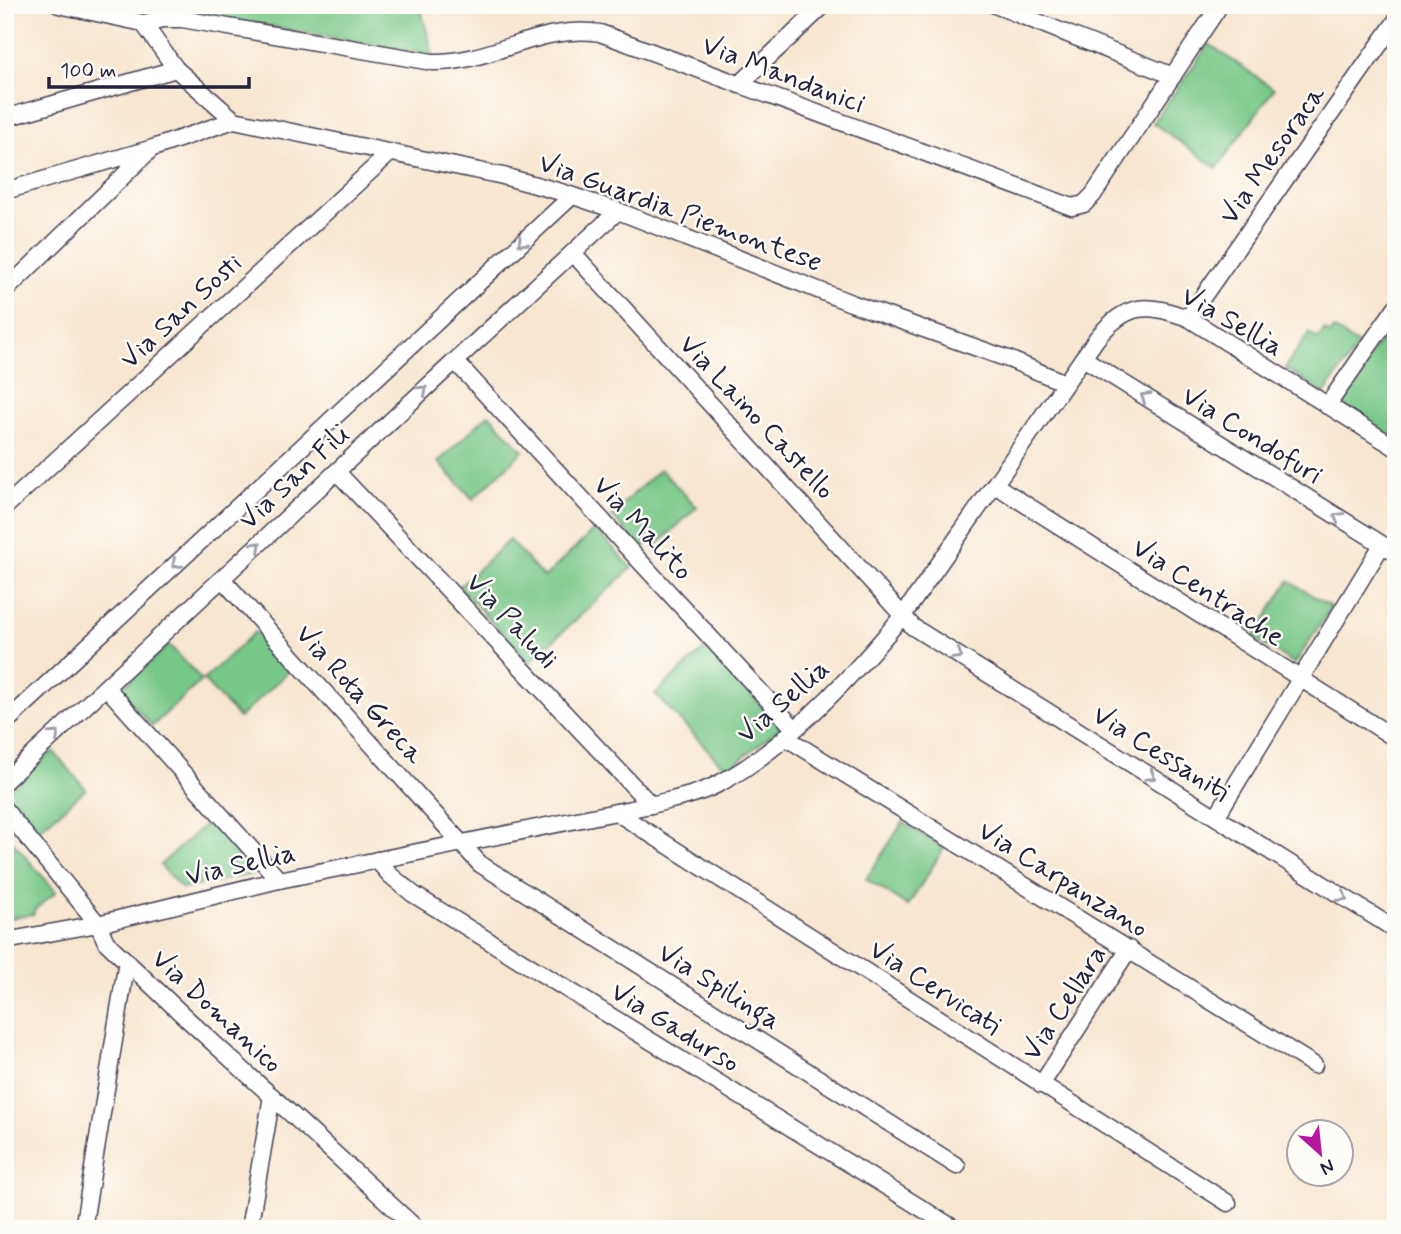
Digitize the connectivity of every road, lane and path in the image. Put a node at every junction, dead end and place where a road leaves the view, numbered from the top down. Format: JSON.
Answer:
{"nodes":[{"id":1,"x":59,"y":5,"type":"edge"},
{"id":2,"x":824,"y":5,"type":"edge"},
{"id":3,"x":995,"y":5,"type":"edge"},
{"id":4,"x":1220,"y":5,"type":"edge"},
{"id":5,"x":1396,"y":21,"type":"edge"},
{"id":6,"x":143,"y":23,"type":"junction"},
{"id":7,"x":176,"y":69,"type":"junction"},
{"id":8,"x":1173,"y":76,"type":"junction"},
{"id":9,"x":740,"y":85,"type":"junction"},
{"id":10,"x":5,"y":118,"type":"edge"},
{"id":11,"x":234,"y":120,"type":"junction"},
{"id":12,"x":153,"y":148,"type":"junction"},
{"id":13,"x":390,"y":153,"type":"junction"},
{"id":14,"x":5,"y":191,"type":"edge"},
{"id":15,"x":572,"y":196,"type":"junction"},
{"id":16,"x":618,"y":211,"type":"junction"},
{"id":17,"x":573,"y":253,"type":"junction"},
{"id":18,"x":5,"y":291,"type":"edge"},
{"id":19,"x":1396,"y":307,"type":"edge"},
{"id":20,"x":1188,"y":318,"type":"junction"},
{"id":21,"x":1083,"y":358,"type":"junction"},
{"id":22,"x":455,"y":360,"type":"junction"},
{"id":23,"x":1065,"y":383,"type":"junction"},
{"id":24,"x":1326,"y":406,"type":"junction"},
{"id":25,"x":1396,"y":447,"type":"edge"},
{"id":26,"x":337,"y":472,"type":"junction"},
{"id":27,"x":995,"y":485,"type":"junction"},
{"id":28,"x":5,"y":507,"type":"edge"},
{"id":29,"x":1389,"y":549,"type":"edge"},
{"id":30,"x":222,"y":579,"type":"junction"},
{"id":31,"x":904,"y":614,"type":"junction"},
{"id":32,"x":1299,"y":679,"type":"junction"},
{"id":33,"x":107,"y":688,"type":"junction"},
{"id":34,"x":5,"y":723,"type":"edge"},
{"id":35,"x":790,"y":732,"type":"junction"},
{"id":36,"x":1396,"y":740,"type":"edge"},
{"id":37,"x":5,"y":781,"type":"edge"},
{"id":38,"x":651,"y":804,"type":"junction"},
{"id":39,"x":5,"y":810,"type":"edge"},
{"id":40,"x":616,"y":811,"type":"junction"},
{"id":41,"x":1216,"y":817,"type":"junction"},
{"id":42,"x":462,"y":842,"type":"junction"},
{"id":43,"x":377,"y":860,"type":"junction"},
{"id":44,"x":278,"y":880,"type":"junction"},
{"id":45,"x":98,"y":924,"type":"junction"},
{"id":46,"x":1396,"y":930,"type":"edge"},
{"id":47,"x":5,"y":941,"type":"edge"},
{"id":48,"x":1129,"y":949,"type":"junction"},
{"id":49,"x":127,"y":961,"type":"junction"},
{"id":50,"x":1314,"y":1065,"type":"dead end"},
{"id":51,"x":1041,"y":1085,"type":"junction"},
{"id":52,"x":272,"y":1096,"type":"junction"},
{"id":53,"x":957,"y":1166,"type":"dead end"},
{"id":54,"x":1228,"y":1203,"type":"dead end"},
{"id":55,"x":83,"y":1229,"type":"edge"},
{"id":56,"x":249,"y":1229,"type":"edge"},
{"id":57,"x":417,"y":1229,"type":"edge"},
{"id":58,"x":955,"y":1229,"type":"edge"}],
"edges":[{"from":1,"to":6,"type":"street","name":"Via Mandanici"},
{"from":2,"to":9,"type":"street"},
{"from":3,"to":8,"type":"street"},
{"from":4,"to":8,"type":"street","name":"Via Mandanici"},
{"from":5,"to":20,"type":"street","name":"Via Mesoraca"},
{"from":6,"to":7,"type":"street","name":"Via Guardia Piemontese"},
{"from":6,"to":9,"type":"street","name":"Via Mandanici"},
{"from":7,"to":10,"type":"street"},
{"from":7,"to":11,"type":"street","name":"Via Guardia Piemontese"},
{"from":8,"to":9,"type":"street","name":"Via Mandanici"},
{"from":11,"to":12,"type":"street"},
{"from":11,"to":13,"type":"street","name":"Via Guardia Piemontese"},
{"from":12,"to":14,"type":"street"},
{"from":12,"to":18,"type":"street"},
{"from":13,"to":15,"type":"street","name":"Via Guardia Piemontese"},
{"from":13,"to":28,"type":"street","name":"Via San Sosti"},
{"from":15,"to":16,"type":"street","name":"Via Guardia Piemontese"},
{"from":15,"to":34,"type":"street","name":"Via San Fili","one_way":true},
{"from":16,"to":17,"type":"street","name":"Via San Fili"},
{"from":16,"to":23,"type":"street","name":"Via Guardia Piemontese"},
{"from":17,"to":22,"type":"street","name":"Via San Fili"},
{"from":17,"to":31,"type":"street","name":"Via Laino Castello"},
{"from":19,"to":24,"type":"street"},
{"from":20,"to":21,"type":"street","name":"Via Sellia"},
{"from":20,"to":24,"type":"street","name":"Via Sellia"},
{"from":21,"to":23,"type":"street","name":"Via Sellia"},
{"from":29,"to":21,"type":"street","name":"Via Condofuri","one_way":true},
{"from":26,"to":22,"type":"street","name":"Via San Fili","one_way":true},
{"from":22,"to":35,"type":"street","name":"Via Malito"},
{"from":23,"to":27,"type":"street","name":"Via Sellia"},
{"from":24,"to":25,"type":"street","name":"Via Sellia"},
{"from":30,"to":26,"type":"street","name":"Via San Fili","one_way":true},
{"from":26,"to":38,"type":"street","name":"Via Paludi"},
{"from":27,"to":31,"type":"street","name":"Via Sellia"},
{"from":27,"to":32,"type":"street","name":"Via Centrache"},
{"from":29,"to":32,"type":"street"},
{"from":30,"to":33,"type":"street","name":"Via San Fili"},
{"from":30,"to":42,"type":"street","name":"Via Rota Greca"},
{"from":31,"to":35,"type":"street","name":"Via Sellia"},
{"from":31,"to":41,"type":"street","name":"Via Cessaniti","one_way":true},
{"from":32,"to":36,"type":"street","name":"Via Centrache"},
{"from":32,"to":41,"type":"street"},
{"from":37,"to":33,"type":"street","name":"Via San Fili","one_way":true},
{"from":33,"to":44,"type":"street"},
{"from":35,"to":38,"type":"street","name":"Via Sellia"},
{"from":35,"to":48,"type":"street","name":"Via Carpanzano"},
{"from":38,"to":40,"type":"street","name":"Via Sellia"},
{"from":39,"to":45,"type":"street","name":"Via Domanico"},
{"from":40,"to":42,"type":"street","name":"Via Sellia"},
{"from":40,"to":51,"type":"street","name":"Via Cervicati"},
{"from":41,"to":46,"type":"street","name":"Via Cessaniti","one_way":true},
{"from":42,"to":43,"type":"street","name":"Via Sellia"},
{"from":42,"to":53,"type":"street","name":"Via Spilinga"},
{"from":43,"to":44,"type":"street","name":"Via Sellia"},
{"from":43,"to":58,"type":"street","name":"Via Gadurso"},
{"from":44,"to":45,"type":"street","name":"Via Sellia"},
{"from":45,"to":47,"type":"street","name":"Via Sellia"},
{"from":45,"to":49,"type":"street","name":"Via Domanico"},
{"from":48,"to":50,"type":"street","name":"Via Carpanzano"},
{"from":48,"to":51,"type":"street","name":"Via Cellara"},
{"from":49,"to":52,"type":"street","name":"Via Domanico"},
{"from":49,"to":55,"type":"street"},
{"from":51,"to":54,"type":"street","name":"Via Cervicati"},
{"from":52,"to":56,"type":"street"},
{"from":52,"to":57,"type":"street","name":"Via Domanico"}]}
